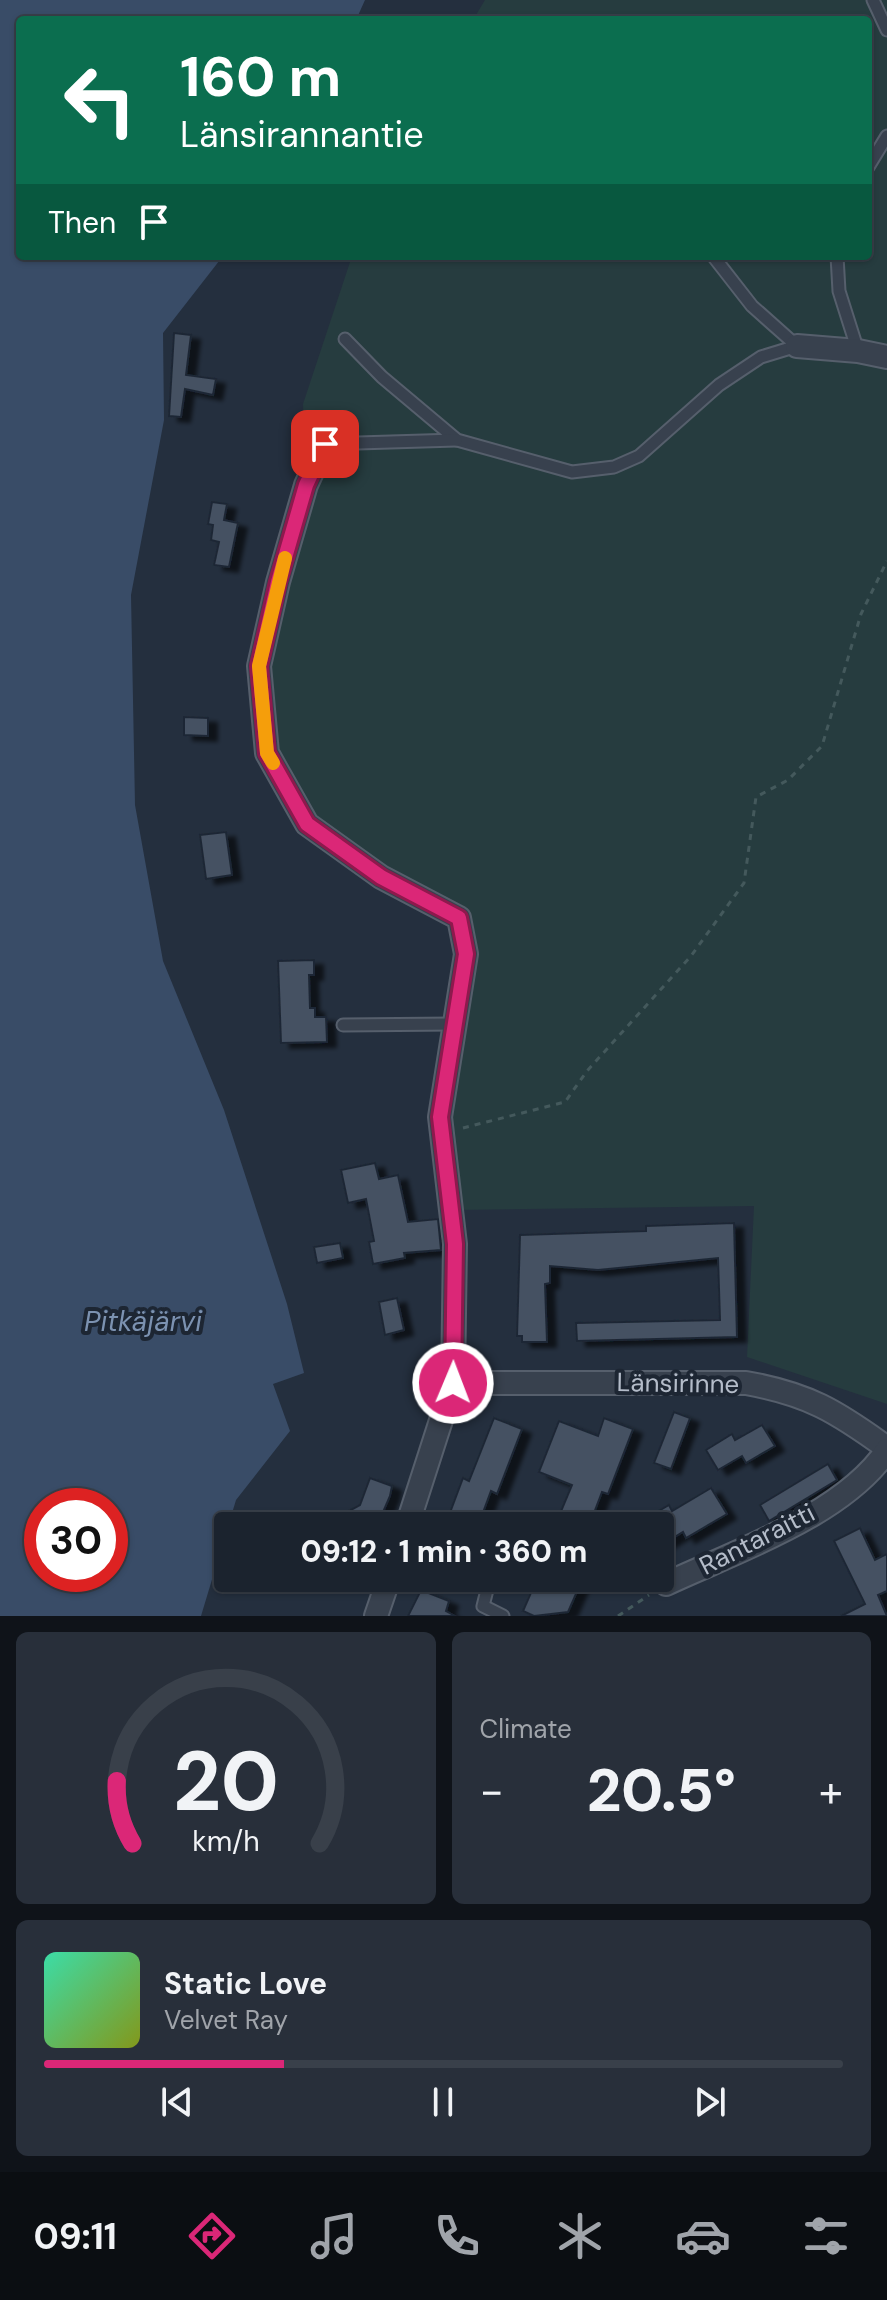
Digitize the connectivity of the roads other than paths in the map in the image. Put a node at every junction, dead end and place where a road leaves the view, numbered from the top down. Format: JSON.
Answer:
{"nodes":[{"id":1,"x":873,"y":0,"type":"edge"},
{"id":2,"x":887,"y":30,"type":"edge"},
{"id":3,"x":887,"y":136,"type":"edge"},
{"id":4,"x":872,"y":160,"type":"edge"},
{"id":5,"x":716,"y":260,"type":"edge"},
{"id":6,"x":837,"y":260,"type":"edge"},
{"id":7,"x":345,"y":339,"type":"dead end"},
{"id":8,"x":797,"y":346,"type":"junction"},
{"id":9,"x":858,"y":351,"type":"junction"},
{"id":10,"x":887,"y":357,"type":"edge"},
{"id":11,"x":457,"y":440,"type":"junction"},
{"id":12,"x":325,"y":444,"type":"joint"},
{"id":13,"x":453,"y":1024,"type":"junction"},
{"id":14,"x":343,"y":1025,"type":"dead end"},
{"id":15,"x":453,"y":1383,"type":"junction"},
{"id":16,"x":887,"y":1449,"type":"edge"},
{"id":17,"x":412,"y":1512,"type":"edge"},
{"id":18,"x":674,"y":1580,"type":"edge"},
{"id":19,"x":384,"y":1592,"type":"edge"},
{"id":20,"x":480,"y":1611,"type":"edge"},
{"id":21,"x":376,"y":1616,"type":"edge"},
{"id":22,"x":503,"y":1616,"type":"edge"}],
"edges":[{"from":1,"to":2,"type":"lane"},
{"from":3,"to":4,"type":"lane"},
{"from":5,"to":8,"type":"lane"},
{"from":6,"to":9,"type":"lane"},
{"from":7,"to":11,"type":"lane"},
{"from":8,"to":9,"type":"street"},
{"from":8,"to":11,"type":"lane"},
{"from":9,"to":10,"type":"street"},
{"from":11,"to":12,"type":"lane"},
{"from":12,"to":13,"type":"street"},
{"from":13,"to":14,"type":"lane"},
{"from":13,"to":15,"type":"street"},
{"from":15,"to":16,"type":"street","name":"Länsirinne"},
{"from":15,"to":17,"type":"street"},
{"from":16,"to":18,"type":"street","name":"Rantaraitti"},
{"from":19,"to":21,"type":"street"},
{"from":20,"to":22,"type":"lane"}]}
